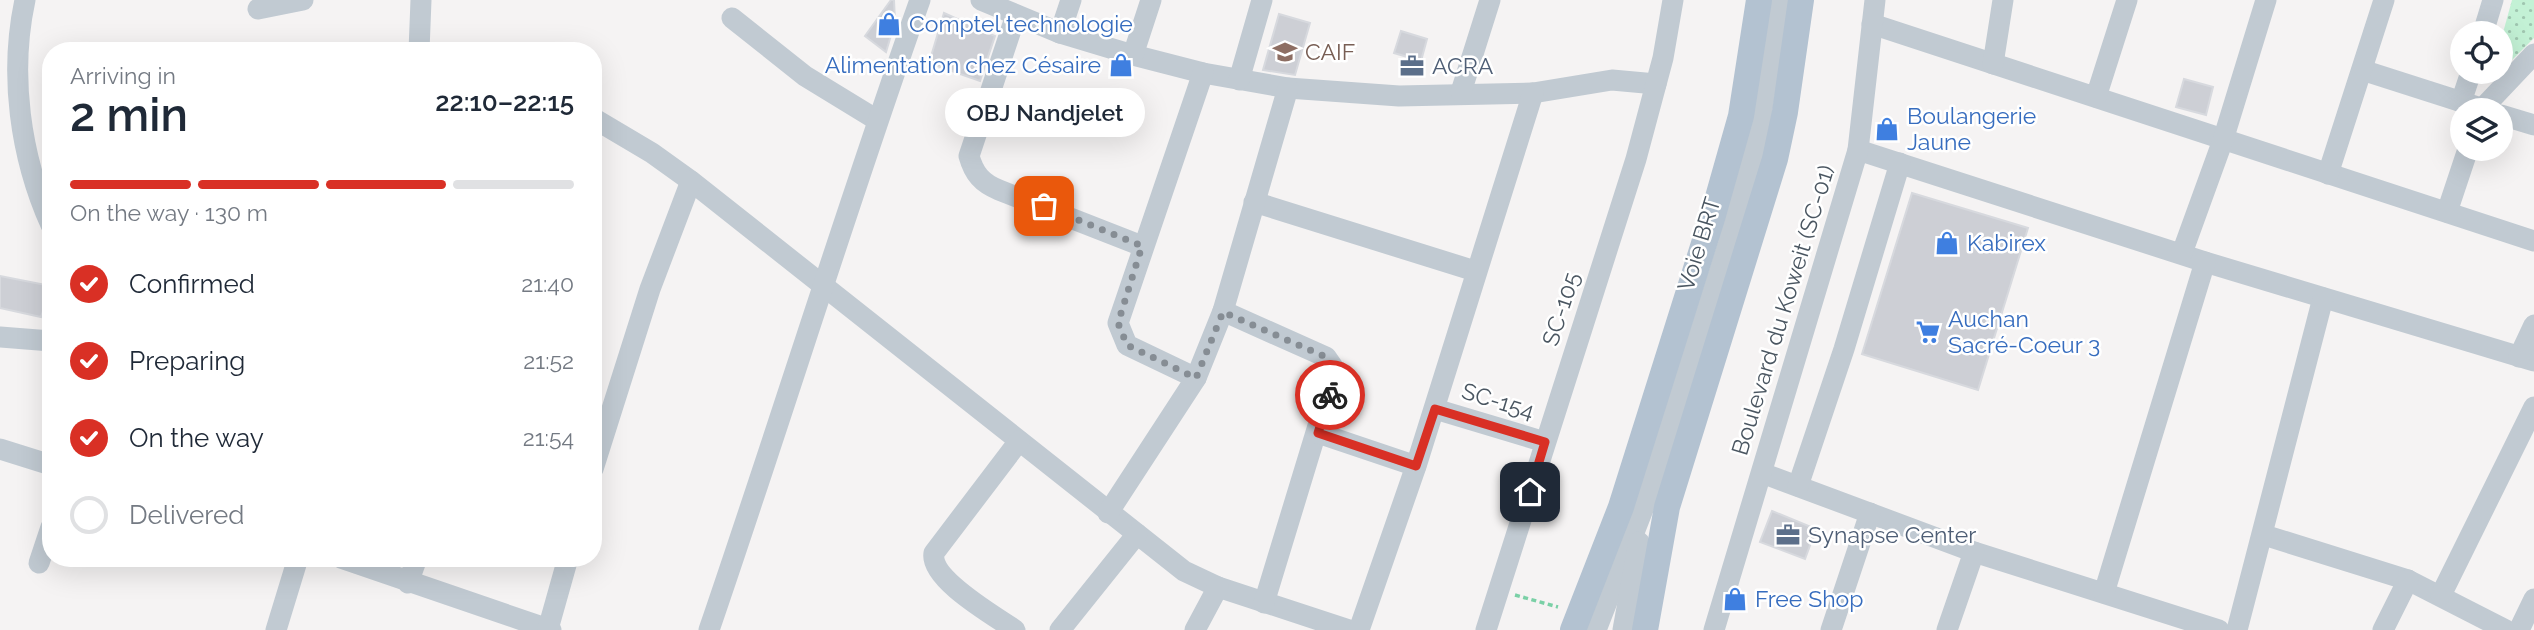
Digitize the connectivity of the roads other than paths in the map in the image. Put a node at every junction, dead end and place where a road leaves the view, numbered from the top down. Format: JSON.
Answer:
{"nodes":[{"id":1,"x":303,"y":0,"type":"edge"},
{"id":2,"x":421,"y":0,"type":"edge"},
{"id":3,"x":920,"y":0,"type":"edge"},
{"id":4,"x":981,"y":0,"type":"edge"},
{"id":5,"x":1071,"y":0,"type":"edge"},
{"id":6,"x":1151,"y":0,"type":"edge"},
{"id":7,"x":1262,"y":0,"type":"edge"},
{"id":8,"x":1490,"y":0,"type":"edge"},
{"id":9,"x":1673,"y":0,"type":"edge"},
{"id":10,"x":1759,"y":0,"type":"edge"},
{"id":11,"x":1779,"y":0,"type":"edge"},
{"id":12,"x":1801,"y":0,"type":"edge"},
{"id":13,"x":1875,"y":0,"type":"edge"},
{"id":14,"x":2003,"y":0,"type":"edge"},
{"id":15,"x":2127,"y":0,"type":"edge"},
{"id":16,"x":2266,"y":0,"type":"edge"},
{"id":17,"x":2384,"y":0,"type":"edge"},
{"id":18,"x":2493,"y":0,"type":"edge"},
{"id":19,"x":18,"y":1,"type":"edge"},
{"id":20,"x":258,"y":9,"type":"dead end"},
{"id":21,"x":1016,"y":15,"type":"junction"},
{"id":22,"x":732,"y":18,"type":"dead end"},
{"id":23,"x":2487,"y":21,"type":"edge"},
{"id":24,"x":1872,"y":24,"type":"junction"},
{"id":25,"x":1060,"y":33,"type":"junction"},
{"id":26,"x":419,"y":42,"type":"edge"},
{"id":27,"x":2534,"y":54,"type":"edge"},
{"id":28,"x":1133,"y":55,"type":"junction"},
{"id":29,"x":1993,"y":64,"type":"junction"},
{"id":30,"x":2362,"y":70,"type":"junction"},
{"id":31,"x":1203,"y":73,"type":"junction"},
{"id":32,"x":1239,"y":80,"type":"junction"},
{"id":33,"x":1656,"y":85,"type":"junction"},
{"id":34,"x":1288,"y":88,"type":"junction"},
{"id":35,"x":1461,"y":92,"type":"junction"},
{"id":36,"x":1533,"y":93,"type":"junction"},
{"id":37,"x":2096,"y":97,"type":"junction"},
{"id":38,"x":2450,"y":98,"type":"edge"},
{"id":39,"x":2498,"y":98,"type":"edge"},
{"id":40,"x":2513,"y":119,"type":"edge"},
{"id":41,"x":877,"y":120,"type":"junction"},
{"id":42,"x":602,"y":123,"type":"edge"},
{"id":43,"x":2534,"y":125,"type":"edge"},
{"id":44,"x":2223,"y":140,"type":"junction"},
{"id":45,"x":1858,"y":150,"type":"junction"},
{"id":46,"x":2464,"y":161,"type":"edge"},
{"id":47,"x":1900,"y":163,"type":"junction"},
{"id":48,"x":2328,"y":174,"type":"junction"},
{"id":49,"x":691,"y":181,"type":"junction"},
{"id":50,"x":42,"y":187,"type":"edge"},
{"id":51,"x":1254,"y":201,"type":"junction"},
{"id":52,"x":2447,"y":212,"type":"junction"},
{"id":53,"x":2534,"y":241,"type":"edge"},
{"id":54,"x":1142,"y":246,"type":"junction"},
{"id":55,"x":2182,"y":253,"type":"junction"},
{"id":56,"x":2205,"y":262,"type":"junction"},
{"id":57,"x":1475,"y":271,"type":"junction"},
{"id":58,"x":822,"y":283,"type":"junction"},
{"id":59,"x":2323,"y":298,"type":"junction"},
{"id":60,"x":1223,"y":312,"type":"junction"},
{"id":61,"x":2534,"y":325,"type":"edge"},
{"id":62,"x":0,"y":337,"type":"edge"},
{"id":63,"x":42,"y":340,"type":"edge"},
{"id":64,"x":2526,"y":359,"type":"edge"},
{"id":65,"x":1196,"y":378,"type":"junction"},
{"id":66,"x":2534,"y":407,"type":"edge"},
{"id":67,"x":1435,"y":409,"type":"junction"},
{"id":68,"x":1318,"y":433,"type":"junction"},
{"id":69,"x":602,"y":440,"type":"edge"},
{"id":70,"x":1019,"y":441,"type":"junction"},
{"id":71,"x":1545,"y":442,"type":"junction"},
{"id":72,"x":0,"y":449,"type":"edge"},
{"id":73,"x":42,"y":462,"type":"edge"},
{"id":74,"x":1416,"y":466,"type":"junction"},
{"id":75,"x":1762,"y":472,"type":"junction"},
{"id":76,"x":1798,"y":486,"type":"junction"},
{"id":77,"x":1647,"y":499,"type":"junction"},
{"id":78,"x":1108,"y":513,"type":"junction"},
{"id":79,"x":1870,"y":513,"type":"junction"},
{"id":80,"x":1137,"y":534,"type":"junction"},
{"id":81,"x":2263,"y":535,"type":"junction"},
{"id":82,"x":1975,"y":552,"type":"junction"},
{"id":83,"x":42,"y":554,"type":"edge"},
{"id":84,"x":39,"y":563,"type":"dead end"},
{"id":85,"x":295,"y":567,"type":"edge"},
{"id":86,"x":365,"y":567,"type":"edge"},
{"id":87,"x":413,"y":567,"type":"edge"},
{"id":88,"x":566,"y":567,"type":"edge"},
{"id":89,"x":2408,"y":580,"type":"junction"},
{"id":90,"x":408,"y":583,"type":"junction"},
{"id":91,"x":1218,"y":587,"type":"junction"},
{"id":92,"x":2104,"y":593,"type":"junction"},
{"id":93,"x":2441,"y":595,"type":"junction"},
{"id":94,"x":2534,"y":599,"type":"edge"},
{"id":95,"x":1264,"y":603,"type":"junction"},
{"id":96,"x":1582,"y":624,"type":"edge"},
{"id":97,"x":550,"y":629,"type":"edge"},
{"id":98,"x":276,"y":630,"type":"edge"},
{"id":99,"x":709,"y":630,"type":"edge"},
{"id":100,"x":1015,"y":630,"type":"edge"},
{"id":101,"x":1060,"y":630,"type":"edge"},
{"id":102,"x":1195,"y":630,"type":"edge"},
{"id":103,"x":1349,"y":630,"type":"edge"},
{"id":104,"x":1359,"y":630,"type":"edge"},
{"id":105,"x":1486,"y":630,"type":"edge"},
{"id":106,"x":1623,"y":630,"type":"edge"},
{"id":107,"x":1645,"y":630,"type":"edge"},
{"id":108,"x":1714,"y":630,"type":"edge"},
{"id":109,"x":1831,"y":630,"type":"edge"},
{"id":110,"x":1947,"y":630,"type":"edge"},
{"id":111,"x":2219,"y":630,"type":"edge"},
{"id":112,"x":2237,"y":630,"type":"edge"},
{"id":113,"x":2383,"y":630,"type":"edge"},
{"id":114,"x":2506,"y":630,"type":"edge"},
{"id":115,"x":2519,"y":630,"type":"edge"}],
"edges":[{"from":1,"to":20,"type":"street"},
{"from":2,"to":26,"type":"street"},
{"from":3,"to":41,"type":"street"},
{"from":4,"to":21,"type":"street"},
{"from":5,"to":25,"type":"street"},
{"from":6,"to":28,"type":"street"},
{"from":7,"to":32,"type":"street"},
{"from":8,"to":35,"type":"street"},
{"from":9,"to":33,"type":"street","name":"SC-105"},
{"from":10,"to":96,"type":"main road"},
{"from":11,"to":77,"type":"street","name":"Voie BRT"},
{"from":12,"to":107,"type":"main road"},
{"from":13,"to":24,"type":"street","name":"Boulevard du Koweit (SC-01)"},
{"from":14,"to":29,"type":"street"},
{"from":15,"to":37,"type":"street"},
{"from":16,"to":44,"type":"street"},
{"from":17,"to":30,"type":"street"},
{"from":18,"to":23,"type":"street"},
{"from":19,"to":50,"type":"street"},
{"from":21,"to":25,"type":"street"},
{"from":21,"to":54,"type":"street"},
{"from":22,"to":41,"type":"street"},
{"from":24,"to":29,"type":"street"},
{"from":24,"to":45,"type":"street","name":"Boulevard du Koweit (SC-01)"},
{"from":25,"to":28,"type":"street"},
{"from":27,"to":39,"type":"street"},
{"from":28,"to":31,"type":"street"},
{"from":29,"to":37,"type":"street"},
{"from":30,"to":38,"type":"street"},
{"from":30,"to":48,"type":"street"},
{"from":31,"to":32,"type":"street"},
{"from":31,"to":54,"type":"street"},
{"from":32,"to":34,"type":"street"},
{"from":33,"to":36,"type":"street"},
{"from":33,"to":71,"type":"street","name":"SC-105"},
{"from":34,"to":35,"type":"street"},
{"from":34,"to":51,"type":"street"},
{"from":35,"to":36,"type":"street"},
{"from":36,"to":57,"type":"street"},
{"from":37,"to":44,"type":"street"},
{"from":40,"to":43,"type":"street"},
{"from":41,"to":58,"type":"street"},
{"from":42,"to":49,"type":"street"},
{"from":44,"to":48,"type":"street"},
{"from":44,"to":55,"type":"street"},
{"from":45,"to":47,"type":"street"},
{"from":45,"to":75,"type":"street","name":"Boulevard du Koweit (SC-01)"},
{"from":46,"to":52,"type":"street"},
{"from":47,"to":55,"type":"street"},
{"from":47,"to":76,"type":"street"},
{"from":48,"to":52,"type":"street"},
{"from":49,"to":58,"type":"street"},
{"from":49,"to":69,"type":"street"},
{"from":51,"to":57,"type":"street"},
{"from":51,"to":60,"type":"street"},
{"from":52,"to":53,"type":"street"},
{"from":54,"to":65,"type":"street"},
{"from":55,"to":56,"type":"street"},
{"from":56,"to":59,"type":"street"},
{"from":56,"to":92,"type":"street"},
{"from":57,"to":67,"type":"street"},
{"from":58,"to":70,"type":"street"},
{"from":58,"to":99,"type":"street"},
{"from":59,"to":64,"type":"street"},
{"from":59,"to":81,"type":"street"},
{"from":60,"to":65,"type":"street"},
{"from":60,"to":68,"type":"street"},
{"from":61,"to":64,"type":"street"},
{"from":62,"to":63,"type":"street"},
{"from":65,"to":78,"type":"street"},
{"from":66,"to":93,"type":"street"},
{"from":67,"to":71,"type":"street","name":"SC-154"},
{"from":67,"to":74,"type":"street"},
{"from":68,"to":74,"type":"street"},
{"from":68,"to":95,"type":"street"},
{"from":70,"to":78,"type":"street"},
{"from":70,"to":100,"type":"street"},
{"from":71,"to":105,"type":"street","name":"SC-105"},
{"from":72,"to":73,"type":"street"},
{"from":74,"to":104,"type":"street"},
{"from":75,"to":76,"type":"street"},
{"from":75,"to":108,"type":"street","name":"Boulevard du Koweit (SC-01)"},
{"from":76,"to":79,"type":"street"},
{"from":77,"to":96,"type":"street","name":"Voie BRT"},
{"from":77,"to":106,"type":"street","name":"Voie BRT"},
{"from":78,"to":80,"type":"street"},
{"from":79,"to":82,"type":"street"},
{"from":79,"to":109,"type":"street"},
{"from":80,"to":91,"type":"street"},
{"from":80,"to":101,"type":"street"},
{"from":81,"to":89,"type":"street"},
{"from":81,"to":112,"type":"street"},
{"from":82,"to":92,"type":"street"},
{"from":82,"to":110,"type":"street"},
{"from":83,"to":84,"type":"street"},
{"from":85,"to":98,"type":"street"},
{"from":86,"to":90,"type":"street"},
{"from":87,"to":90,"type":"street"},
{"from":88,"to":97,"type":"street"},
{"from":89,"to":93,"type":"street"},
{"from":89,"to":113,"type":"street"},
{"from":90,"to":97,"type":"street"},
{"from":91,"to":95,"type":"street"},
{"from":91,"to":102,"type":"street"},
{"from":92,"to":111,"type":"street"},
{"from":93,"to":114,"type":"street"},
{"from":94,"to":115,"type":"street"},
{"from":95,"to":103,"type":"street"}]}
